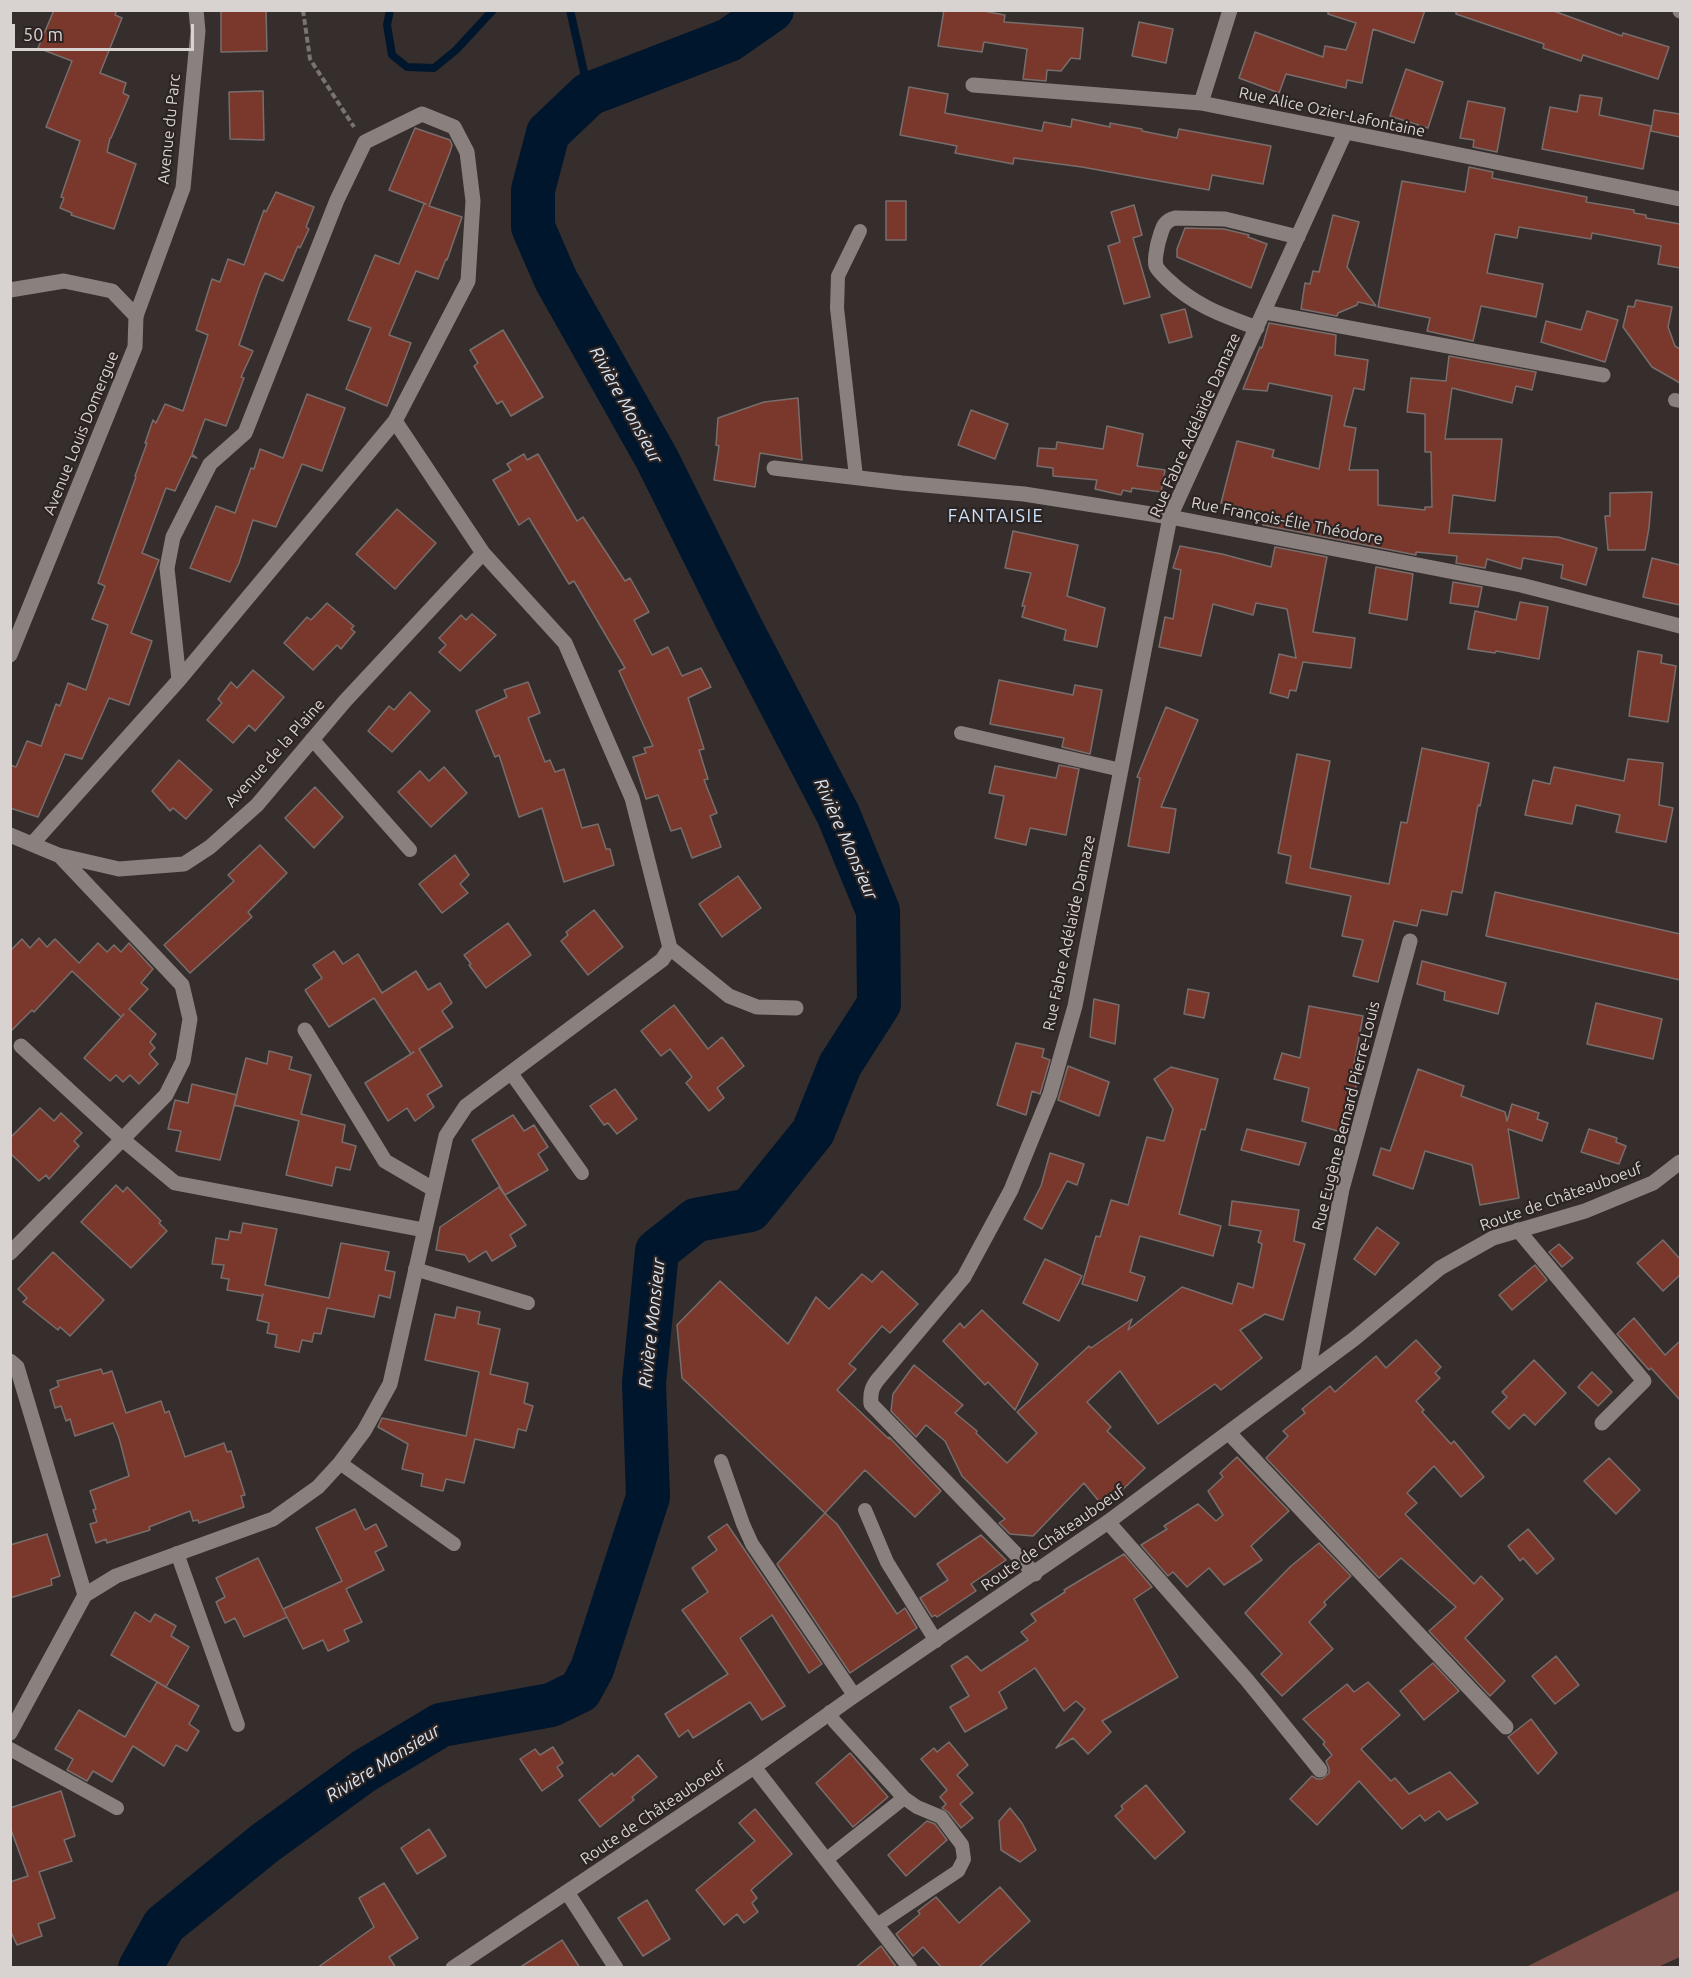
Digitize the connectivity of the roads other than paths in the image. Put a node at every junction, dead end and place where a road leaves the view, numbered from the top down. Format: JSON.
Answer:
{"nodes":[{"id":1,"x":196,"y":10,"type":"edge"},
{"id":2,"x":1230,"y":10,"type":"edge"},
{"id":3,"x":973,"y":85,"type":"dead end"},
{"id":4,"x":1202,"y":103,"type":"junction"},
{"id":5,"x":1345,"y":134,"type":"junction"},
{"id":6,"x":1680,"y":199,"type":"edge"},
{"id":7,"x":860,"y":231,"type":"dead end"},
{"id":8,"x":1298,"y":237,"type":"junction"},
{"id":9,"x":10,"y":290,"type":"edge"},
{"id":10,"x":1264,"y":312,"type":"junction"},
{"id":11,"x":136,"y":316,"type":"junction"},
{"id":12,"x":1257,"y":328,"type":"junction"},
{"id":13,"x":1603,"y":375,"type":"dead end"},
{"id":14,"x":394,"y":421,"type":"junction"},
{"id":15,"x":774,"y":468,"type":"dead end"},
{"id":16,"x":856,"y":477,"type":"junction"},
{"id":17,"x":1170,"y":517,"type":"junction"},
{"id":18,"x":483,"y":554,"type":"junction"},
{"id":19,"x":1680,"y":626,"type":"edge"},
{"id":20,"x":10,"y":655,"type":"edge"},
{"id":21,"x":179,"y":680,"type":"junction"},
{"id":22,"x":961,"y":733,"type":"dead end"},
{"id":23,"x":312,"y":739,"type":"junction"},
{"id":24,"x":1121,"y":770,"type":"junction"},
{"id":25,"x":10,"y":835,"type":"edge"},
{"id":26,"x":32,"y":844,"type":"junction"},
{"id":27,"x":410,"y":850,"type":"dead end"},
{"id":28,"x":58,"y":855,"type":"junction"},
{"id":29,"x":1410,"y":941,"type":"dead end"},
{"id":30,"x":670,"y":948,"type":"junction"},
{"id":31,"x":796,"y":1008,"type":"dead end"},
{"id":32,"x":305,"y":1030,"type":"dead end"},
{"id":33,"x":21,"y":1046,"type":"dead end"},
{"id":34,"x":511,"y":1073,"type":"junction"},
{"id":35,"x":122,"y":1139,"type":"junction"},
{"id":36,"x":1680,"y":1162,"type":"edge"},
{"id":37,"x":582,"y":1173,"type":"dead end"},
{"id":38,"x":433,"y":1189,"type":"junction"},
{"id":39,"x":424,"y":1230,"type":"junction"},
{"id":40,"x":1518,"y":1230,"type":"junction"},
{"id":41,"x":10,"y":1253,"type":"edge"},
{"id":42,"x":415,"y":1269,"type":"junction"},
{"id":43,"x":528,"y":1303,"type":"dead end"},
{"id":44,"x":10,"y":1361,"type":"edge"},
{"id":45,"x":1308,"y":1372,"type":"junction"},
{"id":46,"x":1602,"y":1423,"type":"dead end"},
{"id":47,"x":1229,"y":1433,"type":"junction"},
{"id":48,"x":721,"y":1461,"type":"dead end"},
{"id":49,"x":340,"y":1463,"type":"junction"},
{"id":50,"x":866,"y":1510,"type":"dead end"},
{"id":51,"x":1108,"y":1522,"type":"junction"},
{"id":52,"x":454,"y":1544,"type":"dead end"},
{"id":53,"x":177,"y":1553,"type":"junction"},
{"id":54,"x":1035,"y":1574,"type":"junction"},
{"id":55,"x":85,"y":1595,"type":"junction"},
{"id":56,"x":936,"y":1641,"type":"junction"},
{"id":57,"x":855,"y":1695,"type":"junction"},
{"id":58,"x":830,"y":1712,"type":"junction"},
{"id":59,"x":237,"y":1725,"type":"dead end"},
{"id":60,"x":1506,"y":1727,"type":"dead end"},
{"id":61,"x":10,"y":1733,"type":"edge"},
{"id":62,"x":10,"y":1749,"type":"edge"},
{"id":63,"x":754,"y":1767,"type":"junction"},
{"id":64,"x":1320,"y":1770,"type":"dead end"},
{"id":65,"x":904,"y":1798,"type":"junction"},
{"id":66,"x":117,"y":1808,"type":"dead end"},
{"id":67,"x":827,"y":1859,"type":"junction"},
{"id":68,"x":567,"y":1892,"type":"junction"},
{"id":69,"x":877,"y":1925,"type":"junction"},
{"id":70,"x":453,"y":1968,"type":"edge"},
{"id":71,"x":616,"y":1968,"type":"edge"},
{"id":72,"x":910,"y":1968,"type":"edge"}],
"edges":[{"from":1,"to":11,"type":"street","name":"Avenue du Parc"},
{"from":2,"to":4,"type":"street"},
{"from":3,"to":4,"type":"street","name":"Rue Alice Ozier-Lafontaine"},
{"from":4,"to":5,"type":"street","name":"Rue Alice Ozier-Lafontaine"},
{"from":5,"to":6,"type":"street","name":"Rue Alice Ozier-Lafontaine"},
{"from":5,"to":8,"type":"street","name":"Rue Fabre Adélaïde Damaze"},
{"from":7,"to":16,"type":"lane"},
{"from":8,"to":10,"type":"street","name":"Rue Fabre Adélaïde Damaze"},
{"from":8,"to":12,"type":"street"},
{"from":9,"to":11,"type":"street"},
{"from":10,"to":12,"type":"street","name":"Rue Fabre Adélaïde Damaze"},
{"from":10,"to":13,"type":"street"},
{"from":11,"to":20,"type":"street","name":"Avenue Louis Domergue"},
{"from":12,"to":17,"type":"street","name":"Rue Fabre Adélaïde Damaze"},
{"from":14,"to":18,"type":"street"},
{"from":14,"to":21,"type":"street"},
{"from":14,"to":21,"type":"street"},
{"from":15,"to":16,"type":"street","name":"Rue François-Élie Théodore"},
{"from":16,"to":17,"type":"street","name":"Rue François-Élie Théodore"},
{"from":17,"to":19,"type":"street","name":"Rue François-Élie Théodore"},
{"from":17,"to":24,"type":"street","name":"Rue Fabre Adélaïde Damaze"},
{"from":18,"to":23,"type":"street","name":"Avenue de la Plaine"},
{"from":18,"to":30,"type":"street"},
{"from":21,"to":26,"type":"street"},
{"from":22,"to":24,"type":"lane"},
{"from":23,"to":27,"type":"lane"},
{"from":23,"to":28,"type":"street","name":"Avenue de la Plaine"},
{"from":24,"to":54,"type":"street","name":"Rue Fabre Adélaïde Damaze"},
{"from":25,"to":26,"type":"street","name":"Avenue de la Plaine"},
{"from":26,"to":28,"type":"street","name":"Avenue de la Plaine"},
{"from":28,"to":35,"type":"street"},
{"from":29,"to":45,"type":"street","name":"Rue Eugène Bernard Pierre-Louis"},
{"from":30,"to":31,"type":"street"},
{"from":30,"to":34,"type":"street"},
{"from":32,"to":38,"type":"street"},
{"from":33,"to":35,"type":"street"},
{"from":34,"to":37,"type":"lane"},
{"from":34,"to":38,"type":"street"},
{"from":35,"to":39,"type":"street"},
{"from":35,"to":41,"type":"street"},
{"from":36,"to":40,"type":"street","name":"Route de Châteauboeuf"},
{"from":38,"to":39,"type":"street"},
{"from":39,"to":42,"type":"street"},
{"from":40,"to":45,"type":"street","name":"Route de Châteauboeuf"},
{"from":40,"to":46,"type":"street"},
{"from":42,"to":43,"type":"lane"},
{"from":42,"to":49,"type":"street"},
{"from":44,"to":55,"type":"street"},
{"from":45,"to":47,"type":"street","name":"Route de Châteauboeuf"},
{"from":47,"to":51,"type":"street","name":"Route de Châteauboeuf"},
{"from":47,"to":60,"type":"street"},
{"from":48,"to":57,"type":"lane"},
{"from":49,"to":52,"type":"lane"},
{"from":49,"to":53,"type":"street"},
{"from":50,"to":56,"type":"lane"},
{"from":51,"to":54,"type":"street","name":"Route de Châteauboeuf"},
{"from":51,"to":64,"type":"street"},
{"from":53,"to":55,"type":"street"},
{"from":53,"to":59,"type":"lane"},
{"from":54,"to":56,"type":"street","name":"Route de Châteauboeuf"},
{"from":55,"to":61,"type":"street"},
{"from":56,"to":57,"type":"street","name":"Route de Châteauboeuf"},
{"from":57,"to":58,"type":"street","name":"Route de Châteauboeuf"},
{"from":58,"to":63,"type":"street","name":"Route de Châteauboeuf"},
{"from":58,"to":65,"type":"lane"},
{"from":62,"to":66,"type":"lane"},
{"from":63,"to":67,"type":"street"},
{"from":63,"to":68,"type":"street","name":"Route de Châteauboeuf"},
{"from":65,"to":67,"type":"lane"},
{"from":65,"to":69,"type":"lane"},
{"from":67,"to":69,"type":"street"},
{"from":68,"to":70,"type":"street","name":"Route de Châteauboeuf"},
{"from":68,"to":71,"type":"street"},
{"from":69,"to":72,"type":"street"}]}
